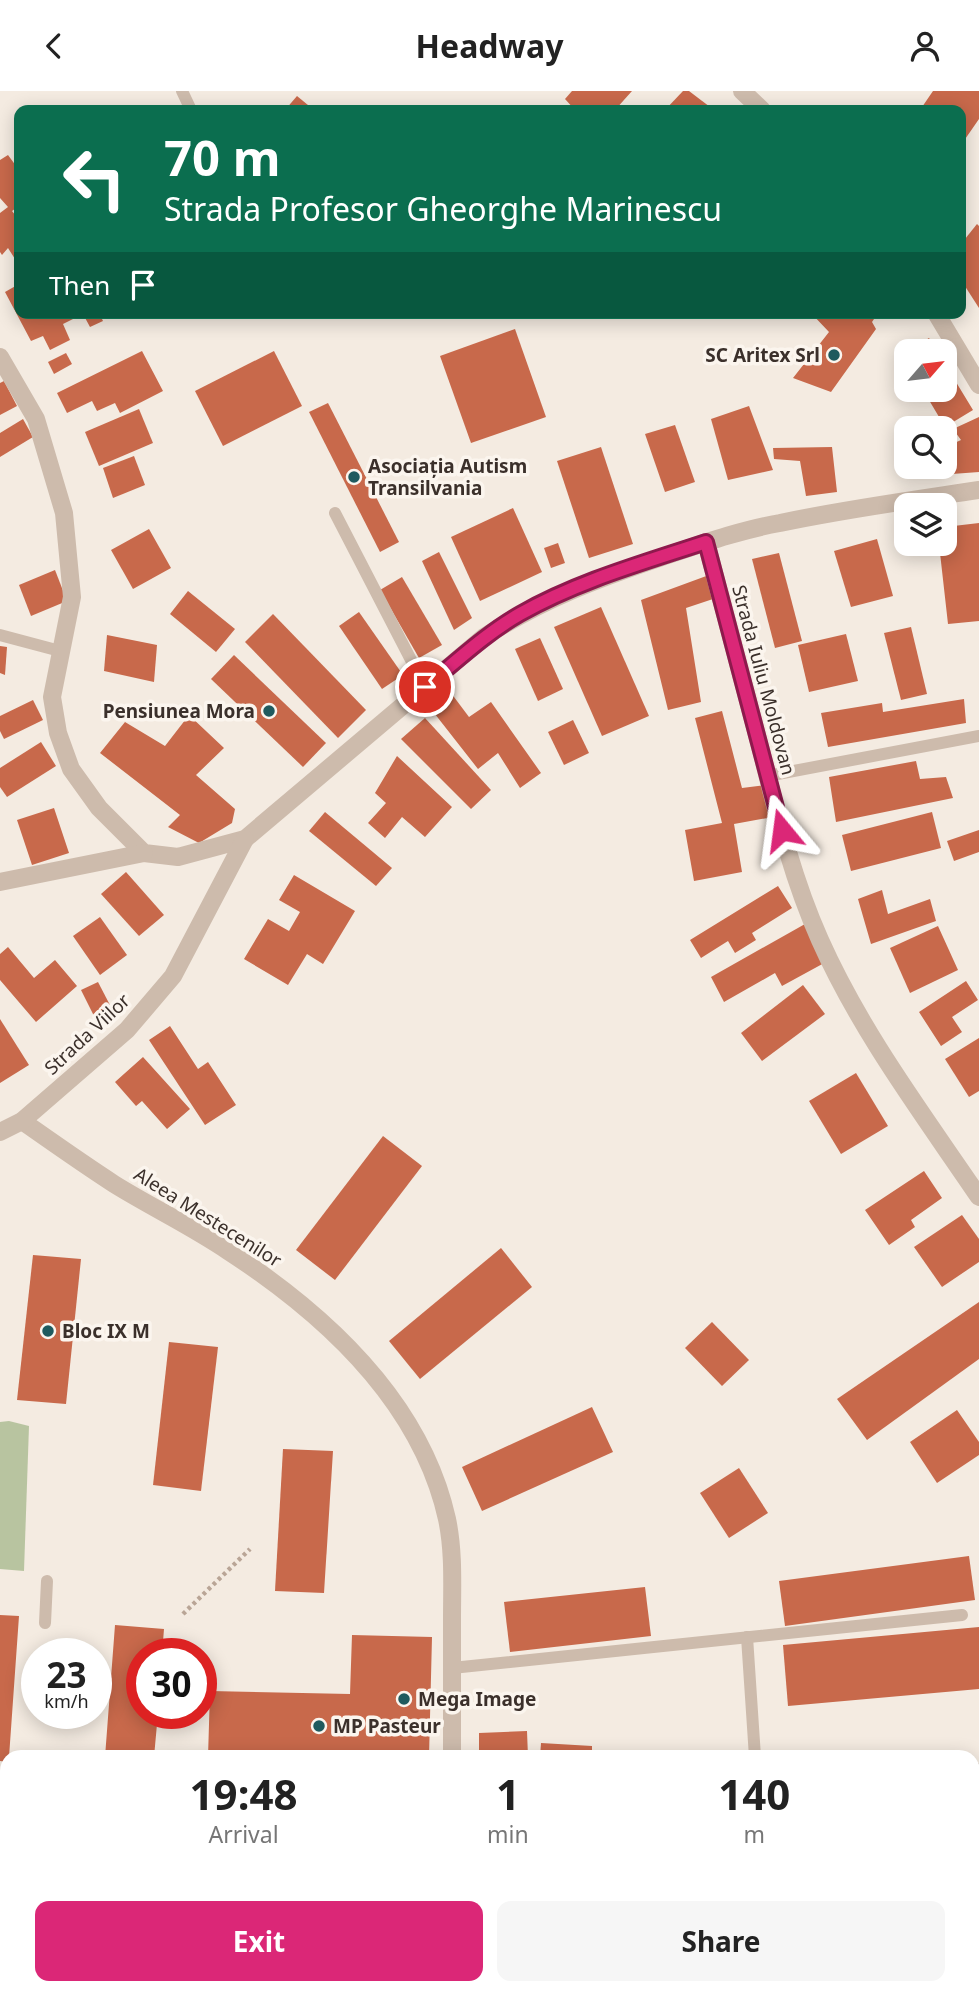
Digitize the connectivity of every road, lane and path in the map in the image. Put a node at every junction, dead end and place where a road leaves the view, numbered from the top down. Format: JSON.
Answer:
{"nodes":[{"id":1,"x":742,"y":91,"type":"edge"},
{"id":2,"x":757,"y":105,"type":"edge"},
{"id":3,"x":940,"y":319,"type":"edge"},
{"id":4,"x":0,"y":356,"type":"edge"},
{"id":5,"x":979,"y":385,"type":"edge"},
{"id":6,"x":979,"y":490,"type":"edge"},
{"id":7,"x":335,"y":513,"type":"dead end"},
{"id":8,"x":706,"y":542,"type":"junction"},
{"id":9,"x":0,"y":635,"type":"edge"},
{"id":10,"x":60,"y":651,"type":"junction"},
{"id":11,"x":425,"y":687,"type":"junction"},
{"id":12,"x":979,"y":736,"type":"edge"},
{"id":13,"x":767,"y":776,"type":"junction"},
{"id":14,"x":245,"y":839,"type":"junction"},
{"id":15,"x":144,"y":853,"type":"junction"},
{"id":16,"x":0,"y":882,"type":"edge"},
{"id":17,"x":22,"y":1122,"type":"junction"},
{"id":18,"x":0,"y":1132,"type":"edge"},
{"id":19,"x":979,"y":1197,"type":"edge"},
{"id":20,"x":250,"y":1549,"type":"dead end"},
{"id":21,"x":47,"y":1581,"type":"dead end"},
{"id":22,"x":183,"y":1614,"type":"dead end"},
{"id":23,"x":962,"y":1615,"type":"dead end"},
{"id":24,"x":45,"y":1623,"type":"dead end"},
{"id":25,"x":747,"y":1637,"type":"junction"},
{"id":26,"x":452,"y":1668,"type":"junction"},
{"id":27,"x":452,"y":1750,"type":"edge"},
{"id":28,"x":755,"y":1750,"type":"edge"}],
"edges":[{"from":1,"to":2,"type":"street"},
{"from":3,"to":5,"type":"street"},
{"from":4,"to":10,"type":"street"},
{"from":6,"to":8,"type":"street"},
{"from":7,"to":11,"type":"lane"},
{"from":8,"to":11,"type":"street"},
{"from":8,"to":13,"type":"street","name":"Strada Iuliu Moldovan"},
{"from":9,"to":10,"type":"lane"},
{"from":10,"to":15,"type":"street"},
{"from":11,"to":14,"type":"street"},
{"from":12,"to":13,"type":"lane"},
{"from":13,"to":19,"type":"street","name":"Strada Iuliu Moldovan"},
{"from":14,"to":15,"type":"street"},
{"from":14,"to":17,"type":"street","name":"Strada Viilor"},
{"from":15,"to":16,"type":"street"},
{"from":17,"to":18,"type":"street","name":"Strada Viilor"},
{"from":17,"to":26,"type":"street","name":"Aleea Mestecenilor"},
{"from":20,"to":22,"type":"path"},
{"from":21,"to":24,"type":"lane"},
{"from":23,"to":25,"type":"lane"},
{"from":25,"to":26,"type":"lane"},
{"from":25,"to":28,"type":"lane"},
{"from":26,"to":27,"type":"street","name":"Aleea Mestecenilor"}]}
